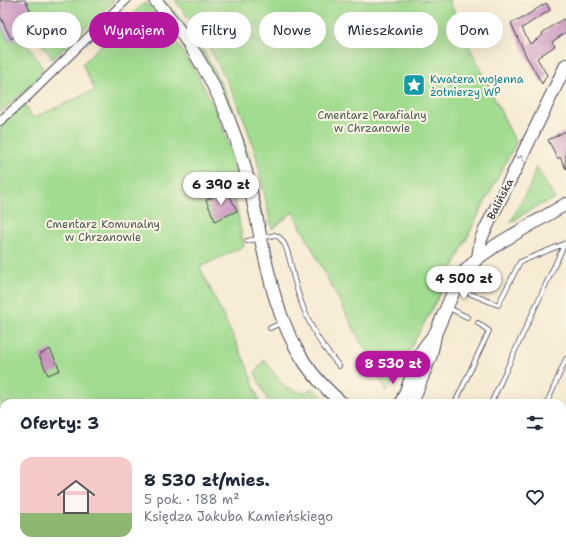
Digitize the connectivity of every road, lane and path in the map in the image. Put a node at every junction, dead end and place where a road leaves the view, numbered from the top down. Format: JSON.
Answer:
{"nodes":[{"id":1,"x":126,"y":0,"type":"edge"},
{"id":2,"x":155,"y":0,"type":"edge"},
{"id":3,"x":566,"y":64,"type":"edge"},
{"id":4,"x":0,"y":121,"type":"edge"},
{"id":5,"x":566,"y":204,"type":"edge"},
{"id":6,"x":488,"y":224,"type":"junction"},
{"id":7,"x":261,"y":238,"type":"junction"},
{"id":8,"x":506,"y":240,"type":"junction"},
{"id":9,"x":247,"y":241,"type":"dead end"},
{"id":10,"x":566,"y":242,"type":"edge"},
{"id":11,"x":478,"y":258,"type":"junction"},
{"id":12,"x":456,"y":288,"type":"junction"},
{"id":13,"x":447,"y":307,"type":"junction"},
{"id":14,"x":466,"y":317,"type":"dead end"},
{"id":15,"x":284,"y":322,"type":"junction"},
{"id":16,"x":478,"y":323,"type":"dead end"},
{"id":17,"x":270,"y":328,"type":"dead end"},
{"id":18,"x":436,"y":332,"type":"junction"},
{"id":19,"x":566,"y":359,"type":"edge"},
{"id":20,"x":339,"y":366,"type":"dead end"},
{"id":21,"x":409,"y":383,"type":"junction"},
{"id":22,"x":338,"y":399,"type":"edge"},
{"id":23,"x":397,"y":399,"type":"edge"},
{"id":24,"x":403,"y":399,"type":"edge"},
{"id":25,"x":414,"y":399,"type":"edge"},
{"id":26,"x":457,"y":399,"type":"edge"},
{"id":27,"x":493,"y":399,"type":"edge"},
{"id":28,"x":549,"y":399,"type":"edge"}],
"edges":[{"from":1,"to":4,"type":"street"},
{"from":2,"to":7,"type":"main road"},
{"from":6,"to":3,"type":"main road","name":"Balińska","one_way":true},
{"from":5,"to":8,"type":"main road"},
{"from":6,"to":8,"type":"main road"},
{"from":6,"to":11,"type":"main road","name":"Balińska"},
{"from":7,"to":9,"type":"lane"},
{"from":7,"to":15,"type":"main road"},
{"from":7,"to":20,"type":"lane"},
{"from":8,"to":11,"type":"main road"},
{"from":10,"to":12,"type":"lane"},
{"from":10,"to":27,"type":"lane"},
{"from":11,"to":12,"type":"main road"},
{"from":12,"to":13,"type":"main road"},
{"from":13,"to":14,"type":"lane"},
{"from":13,"to":18,"type":"main road"},
{"from":15,"to":17,"type":"lane"},
{"from":15,"to":22,"type":"main road"},
{"from":16,"to":26,"type":"lane"},
{"from":18,"to":21,"type":"main road"},
{"from":18,"to":25,"type":"main road"},
{"from":19,"to":28,"type":"lane"},
{"from":21,"to":23,"type":"main road"},
{"from":21,"to":24,"type":"main road"}]}
